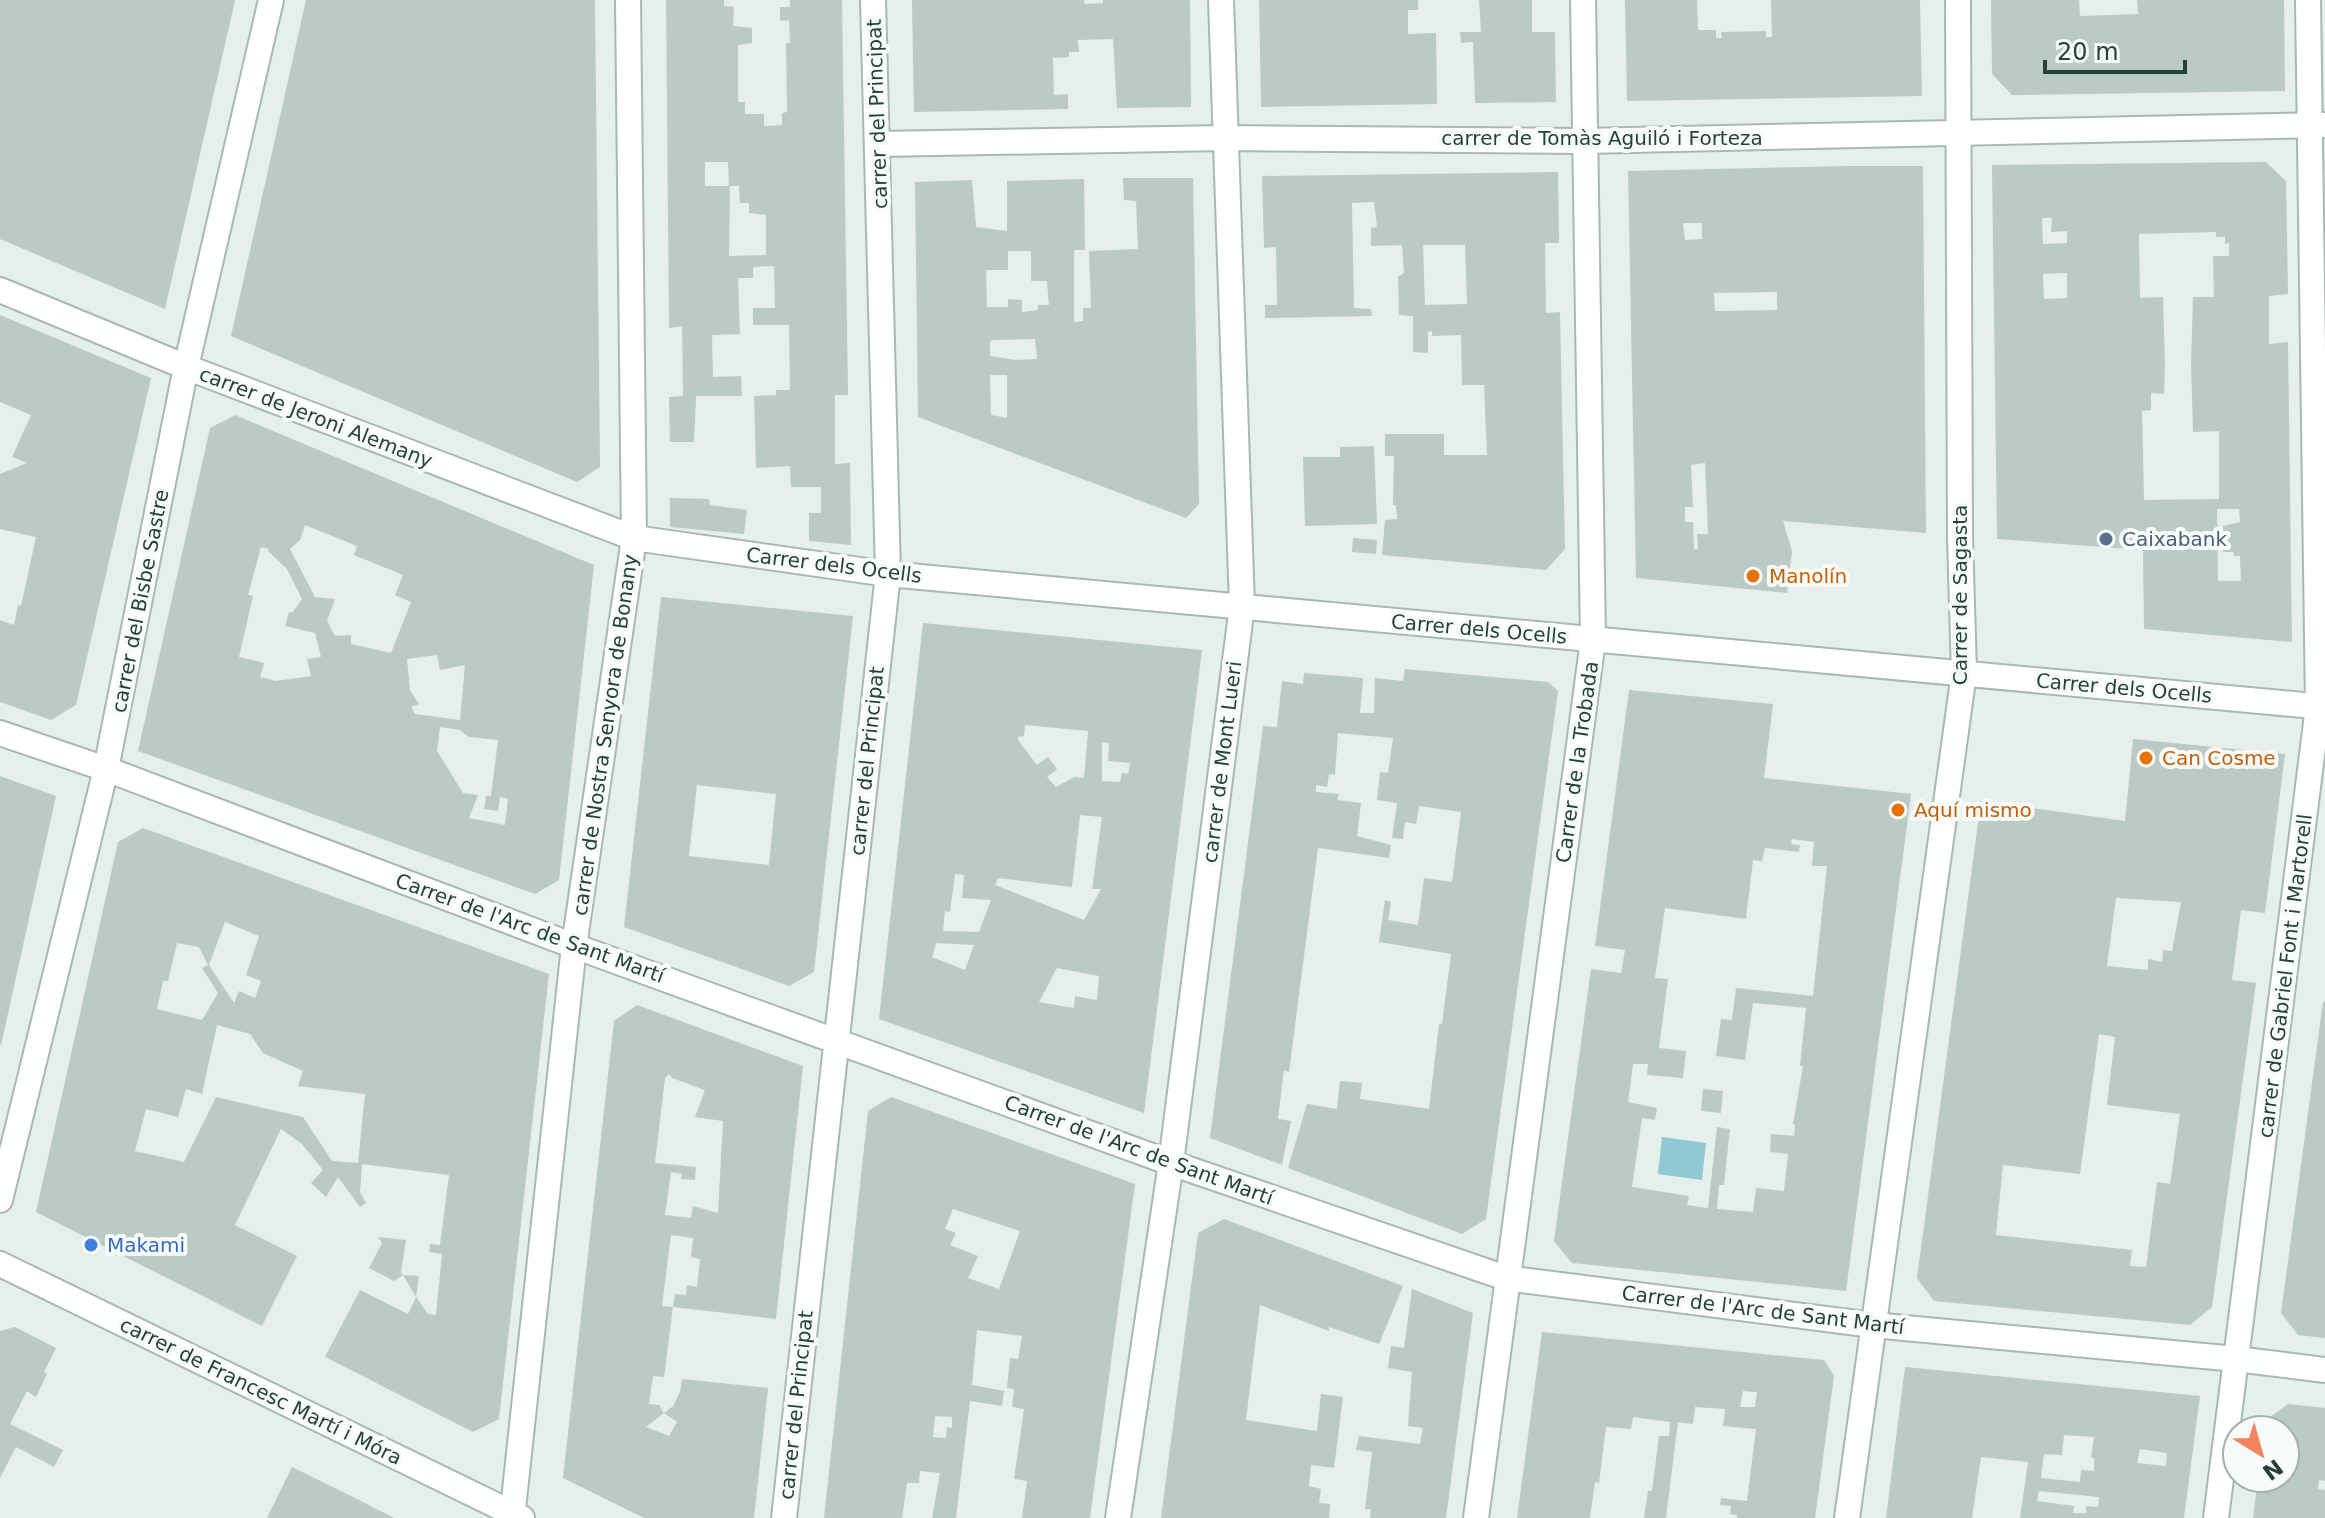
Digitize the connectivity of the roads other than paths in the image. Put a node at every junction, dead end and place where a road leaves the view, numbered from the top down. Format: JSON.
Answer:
{"nodes":[{"id":1,"x":271,"y":0,"type":"edge"},
{"id":2,"x":628,"y":0,"type":"edge"},
{"id":3,"x":873,"y":0,"type":"edge"},
{"id":4,"x":1221,"y":0,"type":"edge"},
{"id":5,"x":1583,"y":0,"type":"edge"},
{"id":6,"x":1958,"y":0,"type":"edge"},
{"id":7,"x":2308,"y":0,"type":"edge"},
{"id":8,"x":2317,"y":125,"type":"edge"},
{"id":9,"x":1959,"y":134,"type":"junction"},
{"id":10,"x":1225,"y":138,"type":"junction"},
{"id":11,"x":1584,"y":141,"type":"junction"},
{"id":12,"x":879,"y":144,"type":"junction"},
{"id":13,"x":0,"y":290,"type":"edge"},
{"id":14,"x":186,"y":367,"type":"junction"},
{"id":15,"x":634,"y":538,"type":"junction"},
{"id":16,"x":888,"y":574,"type":"junction"},
{"id":17,"x":1242,"y":606,"type":"junction"},
{"id":18,"x":1593,"y":640,"type":"junction"},
{"id":19,"x":1964,"y":673,"type":"junction"},
{"id":20,"x":2322,"y":707,"type":"edge"},
{"id":21,"x":0,"y":733,"type":"edge"},
{"id":22,"x":106,"y":769,"type":"junction"},
{"id":23,"x":574,"y":946,"type":"junction"},
{"id":24,"x":835,"y":1040,"type":"junction"},
{"id":25,"x":1171,"y":1163,"type":"junction"},
{"id":26,"x":0,"y":1200,"type":"edge"},
{"id":27,"x":0,"y":1264,"type":"edge"},
{"id":28,"x":1506,"y":1278,"type":"junction"},
{"id":29,"x":1873,"y":1325,"type":"junction"},
{"id":30,"x":2236,"y":1359,"type":"junction"},
{"id":31,"x":2325,"y":1370,"type":"edge"},
{"id":32,"x":516,"y":1517,"type":"edge"},
{"id":33,"x":784,"y":1518,"type":"edge"},
{"id":34,"x":1118,"y":1518,"type":"edge"},
{"id":35,"x":1476,"y":1518,"type":"edge"},
{"id":36,"x":1847,"y":1518,"type":"edge"},
{"id":37,"x":2216,"y":1518,"type":"edge"}],
"edges":[{"from":1,"to":14,"type":"street","name":"carrer del Bisbe Sastre"},
{"from":2,"to":15,"type":"street","name":"carrer de Nostra Senyora de Bonany"},
{"from":3,"to":12,"type":"street","name":"carrer del Principat"},
{"from":4,"to":10,"type":"street","name":"carrer de Mont Lueri"},
{"from":5,"to":11,"type":"street","name":"Carrer de la Trobada"},
{"from":6,"to":9,"type":"street","name":"Carrer de Sagasta"},
{"from":7,"to":8,"type":"street","name":"carrer de Gabriel Font i Martorell"},
{"from":8,"to":9,"type":"street","name":"carrer de Tomàs Aguiló i Forteza"},
{"from":8,"to":20,"type":"street","name":"carrer de Gabriel Font i Martorell"},
{"from":9,"to":11,"type":"street","name":"carrer de Tomàs Aguiló i Forteza"},
{"from":9,"to":19,"type":"street","name":"Carrer de Sagasta"},
{"from":10,"to":11,"type":"street","name":"carrer de Tomàs Aguiló i Forteza"},
{"from":10,"to":12,"type":"street","name":"carrer de Tomàs Aguiló i Forteza"},
{"from":10,"to":17,"type":"street","name":"carrer de Mont Lueri"},
{"from":11,"to":18,"type":"street","name":"Carrer de la Trobada"},
{"from":12,"to":16,"type":"street","name":"carrer del Principat"},
{"from":13,"to":14,"type":"street","name":"carrer de Jeroni Alemany"},
{"from":14,"to":15,"type":"street","name":"carrer de Jeroni Alemany"},
{"from":14,"to":22,"type":"street","name":"carrer del Bisbe Sastre"},
{"from":15,"to":16,"type":"street","name":"Carrer dels Ocells"},
{"from":15,"to":23,"type":"street","name":"carrer de Nostra Senyora de Bonany"},
{"from":16,"to":17,"type":"street","name":"Carrer dels Ocells"},
{"from":16,"to":24,"type":"street","name":"carrer del Principat"},
{"from":17,"to":18,"type":"street","name":"Carrer dels Ocells"},
{"from":17,"to":25,"type":"street","name":"carrer de Mont Lueri"},
{"from":18,"to":19,"type":"street","name":"Carrer dels Ocells"},
{"from":18,"to":28,"type":"street","name":"Carrer de la Trobada"},
{"from":19,"to":20,"type":"street","name":"Carrer dels Ocells"},
{"from":19,"to":29,"type":"street","name":"Carrer de Sagasta"},
{"from":20,"to":30,"type":"street","name":"carrer de Gabriel Font i Martorell"},
{"from":21,"to":22,"type":"street","name":"Carrer de l'Arc de Sant Martí"},
{"from":22,"to":23,"type":"street","name":"Carrer de l'Arc de Sant Martí"},
{"from":22,"to":26,"type":"street","name":"carrer del Bisbe Sastre"},
{"from":23,"to":24,"type":"street","name":"Carrer de l'Arc de Sant Martí"},
{"from":23,"to":32,"type":"street","name":"carrer de Nostra Senyora de Bonany"},
{"from":24,"to":25,"type":"street","name":"Carrer de l'Arc de Sant Martí"},
{"from":24,"to":33,"type":"street","name":"carrer del Principat"},
{"from":25,"to":28,"type":"street","name":"Carrer de l'Arc de Sant Martí"},
{"from":25,"to":34,"type":"street","name":"carrer de Mont Lueri"},
{"from":27,"to":32,"type":"street","name":"carrer de Francesc Martí i Móra"},
{"from":28,"to":29,"type":"street","name":"Carrer de l'Arc de Sant Martí"},
{"from":28,"to":35,"type":"street","name":"Carrer de la Trobada"},
{"from":29,"to":30,"type":"street","name":"Carrer de l'Arc de Sant Martí"},
{"from":29,"to":36,"type":"street","name":"Carrer de Sagasta"},
{"from":30,"to":31,"type":"street","name":"Carrer de l'Arc de Sant Martí"},
{"from":30,"to":37,"type":"street","name":"carrer de Gabriel Font i Martorell"}]}
